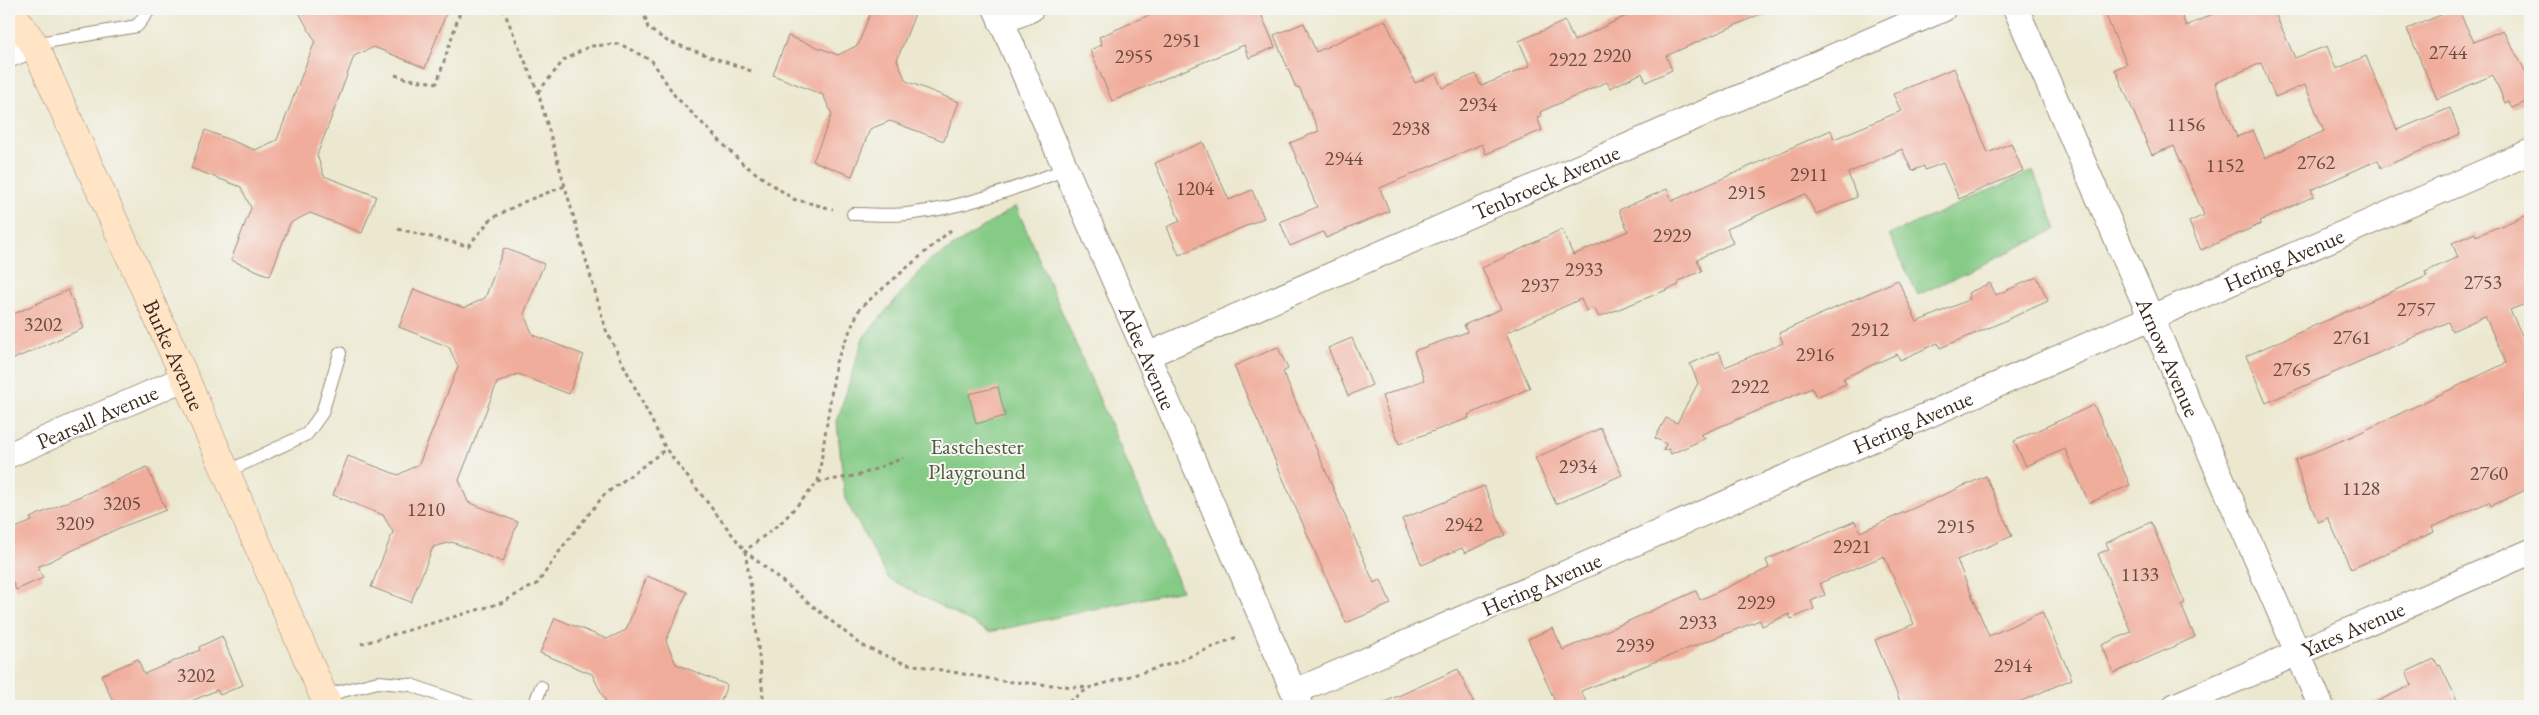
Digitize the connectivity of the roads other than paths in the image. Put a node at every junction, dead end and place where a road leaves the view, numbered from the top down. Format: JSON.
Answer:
{"nodes":[{"id":1,"x":9,"y":9,"type":"edge"},
{"id":2,"x":150,"y":9,"type":"edge"},
{"id":3,"x":1030,"y":9,"type":"edge"},
{"id":4,"x":1943,"y":9,"type":"edge"},
{"id":5,"x":2016,"y":9,"type":"edge"},
{"id":6,"x":999,"y":15,"type":"edge"},
{"id":7,"x":34,"y":44,"type":"junction"},
{"id":8,"x":9,"y":56,"type":"edge"},
{"id":9,"x":2530,"y":152,"type":"edge"},
{"id":10,"x":1066,"y":169,"type":"junction"},
{"id":11,"x":853,"y":214,"type":"road end"},
{"id":12,"x":2151,"y":317,"type":"junction"},
{"id":13,"x":340,"y":353,"type":"dead end"},
{"id":14,"x":1148,"y":355,"type":"junction"},
{"id":15,"x":185,"y":378,"type":"junction"},
{"id":16,"x":9,"y":455,"type":"edge"},
{"id":17,"x":226,"y":472,"type":"junction"},
{"id":18,"x":2530,"y":552,"type":"edge"},
{"id":19,"x":2298,"y":654,"type":"junction"},
{"id":20,"x":541,"y":687,"type":"dead end"},
{"id":21,"x":1297,"y":699,"type":"edge"},
{"id":22,"x":326,"y":701,"type":"edge"},
{"id":23,"x":470,"y":706,"type":"edge"},
{"id":24,"x":534,"y":706,"type":"edge"},
{"id":25,"x":2175,"y":706,"type":"edge"},
{"id":26,"x":2321,"y":706,"type":"edge"}],
"edges":[{"from":1,"to":7,"type":"main road","name":"Burke Avenue"},
{"from":2,"to":7,"type":"lane"},
{"from":3,"to":6,"type":"street"},
{"from":4,"to":14,"type":"street","name":"Tenbroeck Avenue"},
{"from":5,"to":12,"type":"street","name":"Arnow Avenue"},
{"from":6,"to":10,"type":"street","name":"Adee Avenue"},
{"from":7,"to":8,"type":"street"},
{"from":7,"to":15,"type":"main road","name":"Burke Avenue"},
{"from":9,"to":12,"type":"street","name":"Hering Avenue"},
{"from":10,"to":11,"type":"lane"},
{"from":10,"to":14,"type":"street","name":"Adee Avenue"},
{"from":12,"to":19,"type":"street","name":"Arnow Avenue"},
{"from":12,"to":21,"type":"street","name":"Hering Avenue"},
{"from":13,"to":17,"type":"lane"},
{"from":14,"to":21,"type":"street","name":"Adee Avenue"},
{"from":15,"to":16,"type":"street","name":"Pearsall Avenue"},
{"from":15,"to":17,"type":"main road","name":"Burke Avenue"},
{"from":17,"to":22,"type":"main road","name":"Burke Avenue"},
{"from":18,"to":19,"type":"street","name":"Yates Avenue"},
{"from":19,"to":25,"type":"street","name":"Yates Avenue"},
{"from":19,"to":26,"type":"street","name":"Arnow Avenue"},
{"from":20,"to":24,"type":"lane"},
{"from":22,"to":23,"type":"lane"}]}
